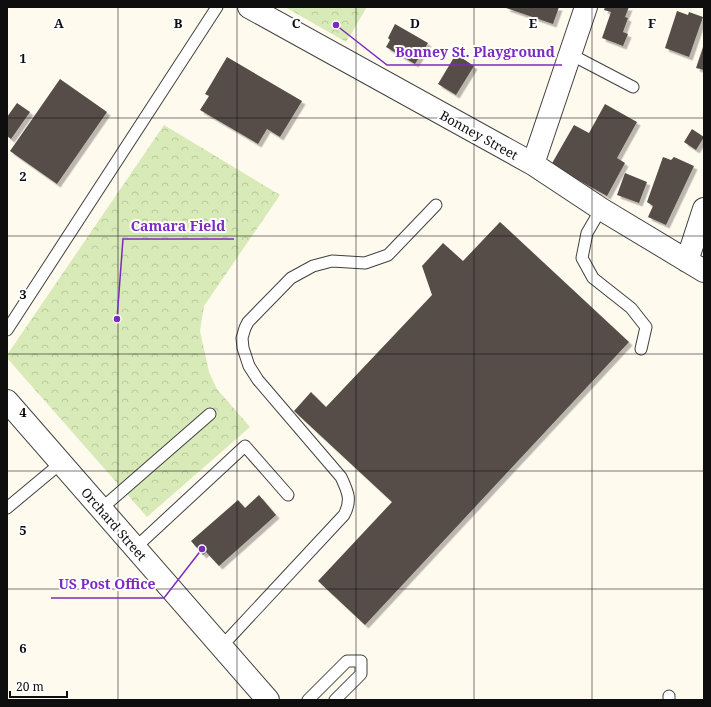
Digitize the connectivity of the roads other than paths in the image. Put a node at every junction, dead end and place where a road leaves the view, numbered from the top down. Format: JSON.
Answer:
{"nodes":[{"id":1,"x":217,"y":7,"type":"edge"},
{"id":2,"x":249,"y":7,"type":"edge"},
{"id":3,"x":586,"y":7,"type":"edge"},
{"id":4,"x":570,"y":54,"type":"junction"},
{"id":5,"x":633,"y":87,"type":"dead end"},
{"id":6,"x":533,"y":164,"type":"junction"},
{"id":7,"x":436,"y":205,"type":"dead end"},
{"id":8,"x":601,"y":209,"type":"junction"},
{"id":9,"x":704,"y":209,"type":"edge"},
{"id":10,"x":696,"y":266,"type":"edge"},
{"id":11,"x":7,"y":330,"type":"edge"},
{"id":12,"x":641,"y":349,"type":"dead end"},
{"id":13,"x":7,"y":402,"type":"edge"},
{"id":14,"x":210,"y":414,"type":"dead end"},
{"id":15,"x":61,"y":463,"type":"junction"},
{"id":16,"x":288,"y":495,"type":"dead end"},
{"id":17,"x":8,"y":506,"type":"edge"},
{"id":18,"x":101,"y":509,"type":"junction"},
{"id":19,"x":135,"y":548,"type":"junction"},
{"id":20,"x":221,"y":646,"type":"junction"},
{"id":21,"x":268,"y":700,"type":"edge"},
{"id":22,"x":308,"y":700,"type":"edge"},
{"id":23,"x":335,"y":700,"type":"edge"}],
"edges":[{"from":1,"to":11,"type":"lane"},
{"from":2,"to":6,"type":"street","name":"Bonney Street"},
{"from":3,"to":4,"type":"street"},
{"from":4,"to":5,"type":"lane"},
{"from":4,"to":6,"type":"street"},
{"from":6,"to":8,"type":"street","name":"Bonney Street"},
{"from":7,"to":20,"type":"lane"},
{"from":8,"to":10,"type":"street","name":"Bonney Street"},
{"from":8,"to":12,"type":"lane"},
{"from":9,"to":10,"type":"street"},
{"from":13,"to":15,"type":"street","name":"Orchard Street"},
{"from":14,"to":18,"type":"lane"},
{"from":15,"to":17,"type":"lane"},
{"from":15,"to":18,"type":"street","name":"Orchard Street"},
{"from":16,"to":19,"type":"lane"},
{"from":18,"to":19,"type":"street","name":"Orchard Street"},
{"from":19,"to":20,"type":"street","name":"Orchard Street"},
{"from":20,"to":21,"type":"street","name":"Orchard Street"},
{"from":22,"to":23,"type":"lane"}]}
